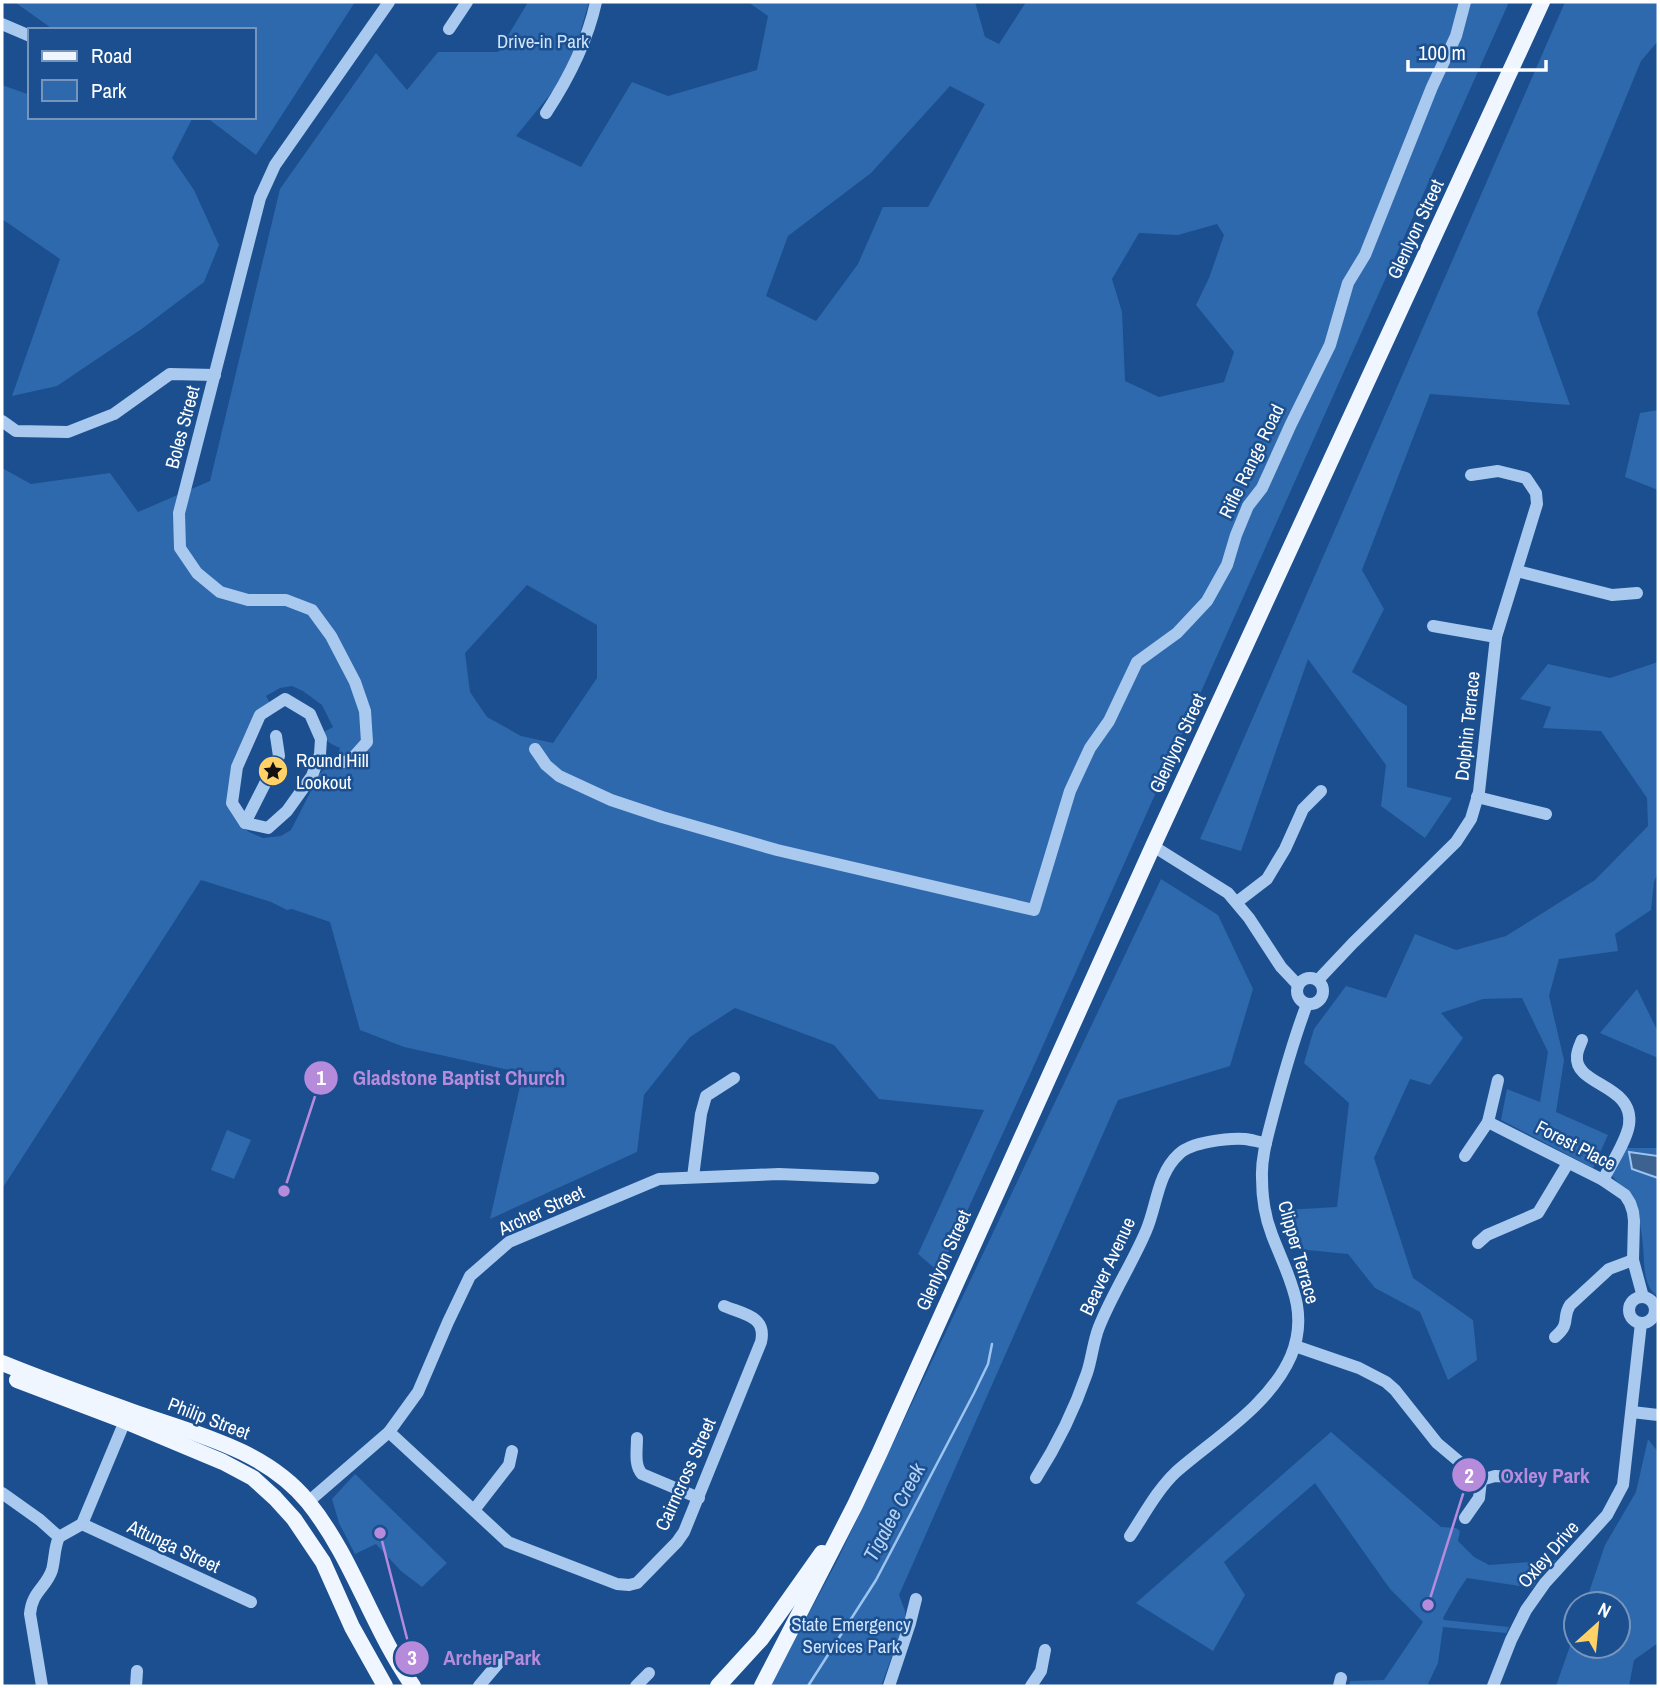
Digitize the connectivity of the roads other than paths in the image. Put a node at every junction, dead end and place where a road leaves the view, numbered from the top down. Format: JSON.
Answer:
{"nodes":[{"id":1,"x":389,"y":2,"type":"edge"},
{"id":2,"x":467,"y":2,"type":"edge"},
{"id":3,"x":596,"y":2,"type":"edge"},
{"id":4,"x":1465,"y":2,"type":"edge"},
{"id":5,"x":1542,"y":2,"type":"edge"},
{"id":6,"x":2,"y":24,"type":"edge"},
{"id":7,"x":449,"y":29,"type":"dead end"},
{"id":8,"x":28,"y":35,"type":"edge"},
{"id":9,"x":546,"y":113,"type":"dead end"},
{"id":10,"x":215,"y":375,"type":"junction"},
{"id":11,"x":2,"y":421,"type":"edge"},
{"id":12,"x":1471,"y":475,"type":"dead end"},
{"id":13,"x":1517,"y":570,"type":"junction"},
{"id":14,"x":1637,"y":593,"type":"dead end"},
{"id":15,"x":1433,"y":626,"type":"dead end"},
{"id":16,"x":1496,"y":637,"type":"junction"},
{"id":17,"x":276,"y":736,"type":"dead end"},
{"id":18,"x":536,"y":749,"type":"dead end"},
{"id":19,"x":319,"y":759,"type":"junction"},
{"id":20,"x":1321,"y":791,"type":"dead end"},
{"id":21,"x":1477,"y":797,"type":"junction"},
{"id":22,"x":1546,"y":814,"type":"dead end"},
{"id":23,"x":245,"y":823,"type":"junction"},
{"id":24,"x":1153,"y":846,"type":"junction"},
{"id":25,"x":1237,"y":902,"type":"junction"},
{"id":26,"x":1318,"y":980,"type":"junction"},
{"id":27,"x":1298,"y":985,"type":"junction"},
{"id":28,"x":1307,"y":1004,"type":"junction"},
{"id":29,"x":1582,"y":1040,"type":"dead end"},
{"id":30,"x":734,"y":1078,"type":"dead end"},
{"id":31,"x":1498,"y":1080,"type":"dead end"},
{"id":32,"x":1488,"y":1122,"type":"junction"},
{"id":33,"x":1266,"y":1143,"type":"junction"},
{"id":34,"x":1465,"y":1156,"type":"dead end"},
{"id":35,"x":1568,"y":1163,"type":"junction"},
{"id":36,"x":693,"y":1177,"type":"junction"},
{"id":37,"x":873,"y":1178,"type":"dead end"},
{"id":38,"x":1604,"y":1180,"type":"junction"},
{"id":39,"x":1478,"y":1243,"type":"dead end"},
{"id":40,"x":1633,"y":1260,"type":"junction"},
{"id":41,"x":1643,"y":1297,"type":"junction"},
{"id":42,"x":724,"y":1306,"type":"dead end"},
{"id":43,"x":1656,"y":1311,"type":"edge"},
{"id":44,"x":1641,"y":1322,"type":"junction"},
{"id":45,"x":1555,"y":1337,"type":"dead end"},
{"id":46,"x":1295,"y":1346,"type":"junction"},
{"id":47,"x":2,"y":1363,"type":"edge"},
{"id":48,"x":2,"y":1374,"type":"edge"},
{"id":49,"x":1632,"y":1412,"type":"junction"},
{"id":50,"x":1658,"y":1415,"type":"edge"},
{"id":51,"x":125,"y":1421,"type":"junction"},
{"id":52,"x":389,"y":1433,"type":"junction"},
{"id":53,"x":637,"y":1438,"type":"dead end"},
{"id":54,"x":512,"y":1451,"type":"dead end"},
{"id":55,"x":1511,"y":1477,"type":"dead end"},
{"id":56,"x":1035,"y":1478,"type":"dead end"},
{"id":57,"x":1481,"y":1480,"type":"junction"},
{"id":58,"x":2,"y":1493,"type":"edge"},
{"id":59,"x":699,"y":1498,"type":"junction"},
{"id":60,"x":309,"y":1502,"type":"junction"},
{"id":61,"x":855,"y":1505,"type":"junction"},
{"id":62,"x":474,"y":1510,"type":"junction"},
{"id":63,"x":1465,"y":1518,"type":"dead end"},
{"id":64,"x":82,"y":1524,"type":"junction"},
{"id":65,"x":299,"y":1525,"type":"junction"},
{"id":66,"x":1130,"y":1536,"type":"dead end"},
{"id":67,"x":59,"y":1537,"type":"junction"},
{"id":68,"x":916,"y":1599,"type":"dead end"},
{"id":69,"x":251,"y":1602,"type":"dead end"},
{"id":70,"x":1045,"y":1650,"type":"dead end"},
{"id":71,"x":501,"y":1660,"type":"dead end"},
{"id":72,"x":137,"y":1671,"type":"dead end"},
{"id":73,"x":649,"y":1673,"type":"dead end"},
{"id":74,"x":42,"y":1686,"type":"edge"},
{"id":75,"x":136,"y":1686,"type":"edge"},
{"id":76,"x":385,"y":1686,"type":"edge"},
{"id":77,"x":413,"y":1686,"type":"edge"},
{"id":78,"x":479,"y":1686,"type":"edge"},
{"id":79,"x":636,"y":1686,"type":"edge"},
{"id":80,"x":719,"y":1686,"type":"edge"},
{"id":81,"x":762,"y":1686,"type":"edge"},
{"id":82,"x":889,"y":1686,"type":"edge"},
{"id":83,"x":1031,"y":1686,"type":"edge"},
{"id":84,"x":1493,"y":1686,"type":"edge"}],
"edges":[{"from":1,"to":10,"type":"street","name":"Boles Street"},
{"from":2,"to":7,"type":"street"},
{"from":3,"to":9,"type":"street"},
{"from":4,"to":18,"type":"street","name":"Rifle Range Road"},
{"from":5,"to":24,"type":"main road","name":"Glenlyon Street"},
{"from":6,"to":8,"type":"street"},
{"from":10,"to":11,"type":"street"},
{"from":10,"to":19,"type":"street","name":"Boles Street"},
{"from":12,"to":13,"type":"street","name":"Dolphin Terrace"},
{"from":13,"to":14,"type":"street"},
{"from":13,"to":16,"type":"street","name":"Dolphin Terrace"},
{"from":15,"to":16,"type":"street"},
{"from":16,"to":21,"type":"street","name":"Dolphin Terrace"},
{"from":17,"to":23,"type":"street"},
{"from":19,"to":23,"type":"street"},
{"from":19,"to":23,"type":"street"},
{"from":20,"to":25,"type":"street"},
{"from":21,"to":22,"type":"street"},
{"from":21,"to":26,"type":"street","name":"Dolphin Terrace"},
{"from":24,"to":25,"type":"street"},
{"from":24,"to":61,"type":"main road","name":"Glenlyon Street"},
{"from":25,"to":27,"type":"street"},
{"from":26,"to":27,"type":"street"},
{"from":26,"to":28,"type":"street"},
{"from":27,"to":28,"type":"street"},
{"from":28,"to":33,"type":"street","name":"Clipper Terrace"},
{"from":29,"to":38,"type":"street"},
{"from":30,"to":36,"type":"street"},
{"from":31,"to":32,"type":"street"},
{"from":32,"to":34,"type":"street"},
{"from":32,"to":35,"type":"street","name":"Forest Place"},
{"from":33,"to":46,"type":"street","name":"Clipper Terrace"},
{"from":33,"to":56,"type":"street","name":"Beaver Avenue"},
{"from":35,"to":38,"type":"street","name":"Forest Place"},
{"from":35,"to":39,"type":"street"},
{"from":36,"to":37,"type":"street","name":"Archer Street"},
{"from":36,"to":52,"type":"street","name":"Archer Street"},
{"from":38,"to":40,"type":"street","name":"Forest Place"},
{"from":40,"to":41,"type":"street","name":"Forest Place"},
{"from":40,"to":45,"type":"street"},
{"from":41,"to":43,"type":"street"},
{"from":41,"to":44,"type":"street"},
{"from":42,"to":59,"type":"street","name":"Cairncross Street"},
{"from":43,"to":44,"type":"street"},
{"from":44,"to":49,"type":"street","name":"Oxley Drive"},
{"from":46,"to":57,"type":"street"},
{"from":46,"to":66,"type":"street","name":"Clipper Terrace"},
{"from":47,"to":60,"type":"main road","name":"Philip Street"},
{"from":48,"to":51,"type":"main road","name":"Philip Street"},
{"from":49,"to":50,"type":"street"},
{"from":49,"to":84,"type":"street","name":"Oxley Drive"},
{"from":51,"to":64,"type":"street"},
{"from":51,"to":65,"type":"main road","name":"Philip Street"},
{"from":52,"to":60,"type":"street","name":"Archer Street"},
{"from":52,"to":62,"type":"street","name":"Cairncross Street"},
{"from":53,"to":59,"type":"street"},
{"from":54,"to":62,"type":"street"},
{"from":55,"to":57,"type":"street"},
{"from":57,"to":63,"type":"street"},
{"from":58,"to":67,"type":"street"},
{"from":59,"to":62,"type":"street","name":"Cairncross Street"},
{"from":60,"to":65,"type":"main road"},
{"from":60,"to":77,"type":"main road","name":"Philip Street"},
{"from":61,"to":80,"type":"main road","name":"Glenlyon Street"},
{"from":61,"to":81,"type":"main road","name":"Glenlyon Street"},
{"from":64,"to":67,"type":"street"},
{"from":64,"to":69,"type":"street","name":"Attunga Street"},
{"from":65,"to":76,"type":"main road","name":"Philip Street"},
{"from":67,"to":74,"type":"street"},
{"from":68,"to":82,"type":"street"},
{"from":70,"to":83,"type":"street"},
{"from":71,"to":78,"type":"street"},
{"from":72,"to":75,"type":"street"},
{"from":73,"to":79,"type":"street"}]}
